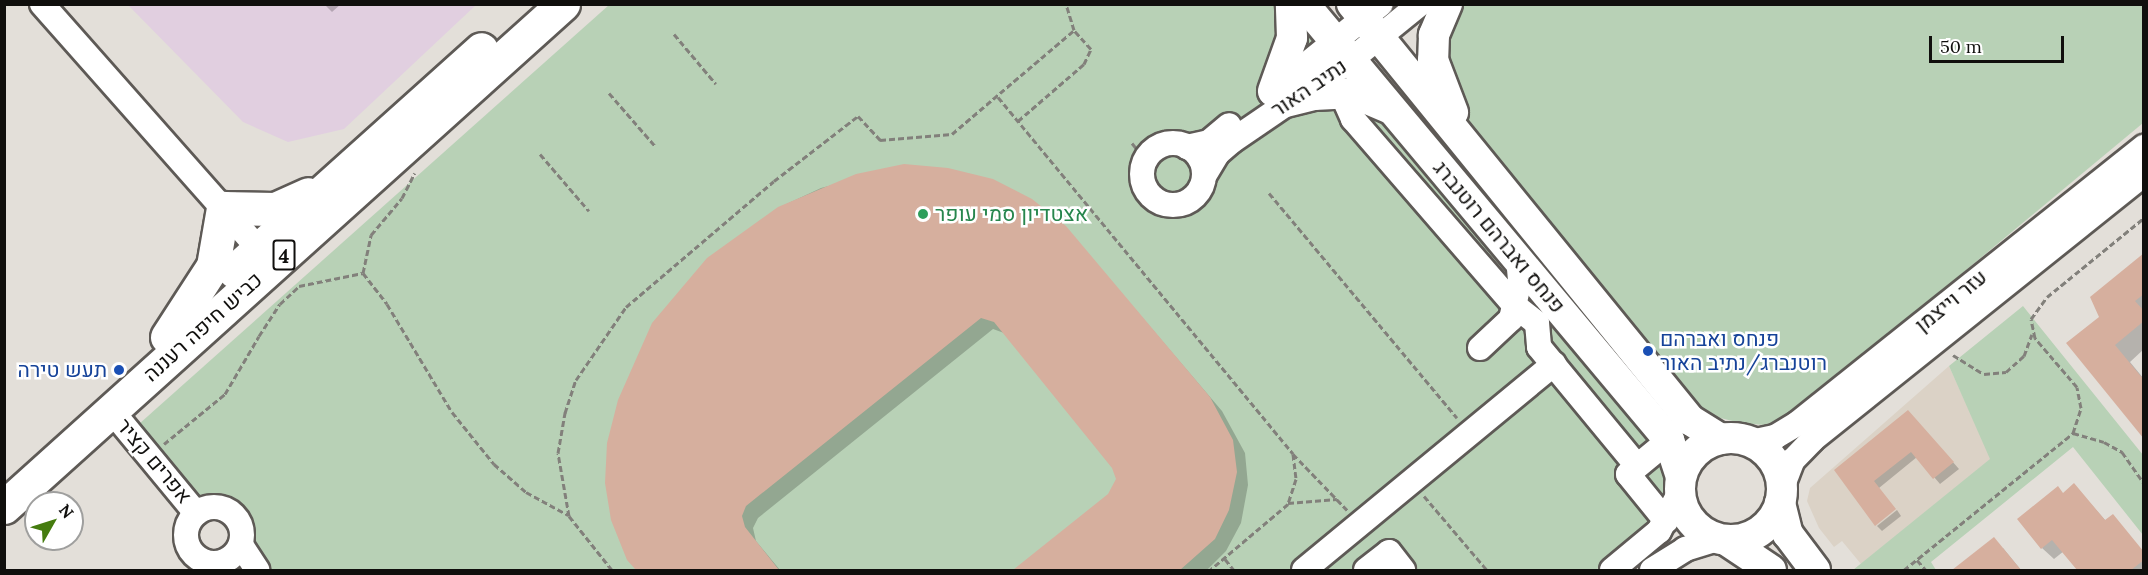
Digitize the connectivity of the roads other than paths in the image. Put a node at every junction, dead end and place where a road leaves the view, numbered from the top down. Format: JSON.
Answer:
{"nodes":[{"id":1,"x":42,"y":4,"type":"edge"},
{"id":2,"x":532,"y":4,"type":"edge"},
{"id":3,"x":563,"y":4,"type":"edge"},
{"id":4,"x":1291,"y":4,"type":"edge"},
{"id":5,"x":1304,"y":4,"type":"edge"},
{"id":6,"x":1420,"y":4,"type":"edge"},
{"id":7,"x":1447,"y":4,"type":"edge"},
{"id":8,"x":1368,"y":16,"type":"edge"},
{"id":9,"x":1344,"y":50,"type":"junction"},
{"id":10,"x":1341,"y":92,"type":"junction"},
{"id":11,"x":1279,"y":97,"type":"junction"},
{"id":12,"x":1393,"y":110,"type":"junction"},
{"id":13,"x":374,"y":144,"type":"junction"},
{"id":14,"x":1187,"y":147,"type":"junction"},
{"id":15,"x":2144,"y":147,"type":"edge"},
{"id":16,"x":1488,"y":168,"type":"junction"},
{"id":17,"x":2144,"y":174,"type":"edge"},
{"id":18,"x":1204,"y":176,"type":"junction"},
{"id":19,"x":223,"y":208,"type":"junction"},
{"id":20,"x":265,"y":256,"type":"junction"},
{"id":21,"x":1518,"y":258,"type":"junction"},
{"id":22,"x":1515,"y":306,"type":"junction"},
{"id":23,"x":1536,"y":323,"type":"junction"},
{"id":24,"x":1503,"y":330,"type":"junction"},
{"id":25,"x":1581,"y":334,"type":"junction"},
{"id":26,"x":167,"y":338,"type":"junction"},
{"id":27,"x":1480,"y":348,"type":"dead end"},
{"id":28,"x":1554,"y":364,"type":"junction"},
{"id":29,"x":111,"y":410,"type":"junction"},
{"id":30,"x":1720,"y":439,"type":"junction"},
{"id":31,"x":1669,"y":440,"type":"junction"},
{"id":32,"x":1751,"y":442,"type":"junction"},
{"id":33,"x":1637,"y":466,"type":"junction"},
{"id":34,"x":4,"y":482,"type":"edge"},
{"id":35,"x":1680,"y":484,"type":"junction"},
{"id":36,"x":1781,"y":495,"type":"junction"},
{"id":37,"x":4,"y":507,"type":"edge"},
{"id":38,"x":196,"y":513,"type":"junction"},
{"id":39,"x":1666,"y":521,"type":"junction"},
{"id":40,"x":1722,"y":540,"type":"junction"},
{"id":41,"x":241,"y":545,"type":"junction"},
{"id":42,"x":211,"y":566,"type":"edge"},
{"id":43,"x":256,"y":570,"type":"edge"},
{"id":44,"x":1304,"y":570,"type":"edge"},
{"id":45,"x":1366,"y":570,"type":"edge"},
{"id":46,"x":1403,"y":570,"type":"edge"},
{"id":47,"x":1612,"y":570,"type":"edge"},
{"id":48,"x":1652,"y":570,"type":"edge"},
{"id":49,"x":1771,"y":570,"type":"edge"},
{"id":50,"x":1815,"y":570,"type":"edge"}],
"edges":[{"from":1,"to":19,"type":"street"},
{"from":2,"to":13,"type":"highway","name":"כביש חיפה רעננה","number":"4"},
{"from":3,"to":20,"type":"highway","name":"כביש חיפה רעננה","number":"4"},
{"from":4,"to":11,"type":"main road"},
{"from":5,"to":9,"type":"main road","name":"פנחס ואברהם רוטנברג"},
{"from":6,"to":8,"type":"street","name":"נתיב האור"},
{"from":7,"to":16,"type":"main road"},
{"from":8,"to":9,"type":"street","name":"נתיב האור"},
{"from":8,"to":16,"type":"main road","name":"פנחס ואברהם רוטנברג"},
{"from":9,"to":11,"type":"street","name":"נתיב האור"},
{"from":9,"to":12,"type":"main road","name":"פנחס ואברהם רוטנברג"},
{"from":10,"to":11,"type":"main road"},
{"from":10,"to":12,"type":"main road"},
{"from":10,"to":22,"type":"street"},
{"from":11,"to":14,"type":"street","name":"נתיב האור"},
{"from":11,"to":18,"type":"street","name":"נתיב האור"},
{"from":12,"to":21,"type":"main road","name":"פנחס ואברהם רוטנברג"},
{"from":13,"to":19,"type":"highway"},
{"from":13,"to":20,"type":"highway","name":"כביש חיפה רעננה","number":"4"},
{"from":14,"to":18,"type":"street"},
{"from":14,"to":18,"type":"street"},
{"from":15,"to":32,"type":"street","name":"עזר וייצמן"},
{"from":16,"to":30,"type":"main road","name":"פנחס ואברהם רוטנברג"},
{"from":17,"to":36,"type":"street","name":"עזר וייצמן"},
{"from":19,"to":20,"type":"street"},
{"from":19,"to":26,"type":"highway"},
{"from":20,"to":26,"type":"highway","name":"כביש חיפה רעננה","number":"4"},
{"from":20,"to":29,"type":"highway","name":"כביש חיפה רעננה","number":"4"},
{"from":21,"to":22,"type":"street"},
{"from":21,"to":25,"type":"main road","name":"פנחס ואברהם רוטנברג"},
{"from":22,"to":23,"type":"street"},
{"from":22,"to":24,"type":"street"},
{"from":23,"to":24,"type":"street"},
{"from":23,"to":25,"type":"street"},
{"from":23,"to":28,"type":"street"},
{"from":24,"to":27,"type":"street"},
{"from":25,"to":31,"type":"main road","name":"פנחס ואברהם רוטנברג"},
{"from":26,"to":34,"type":"highway","name":"כביש חיפה רעננה","number":"4"},
{"from":28,"to":33,"type":"street"},
{"from":28,"to":44,"type":"street"},
{"from":29,"to":37,"type":"highway","name":"כביש חיפה רעננה","number":"4"},
{"from":29,"to":38,"type":"street","name":"אפרים קציר"},
{"from":30,"to":32,"type":"main road"},
{"from":30,"to":35,"type":"main road"},
{"from":31,"to":33,"type":"street"},
{"from":31,"to":35,"type":"main road","name":"פנחס ואברהם רוטנברג"},
{"from":32,"to":36,"type":"main road"},
{"from":33,"to":39,"type":"street"},
{"from":35,"to":39,"type":"street"},
{"from":35,"to":40,"type":"main road"},
{"from":36,"to":40,"type":"main road"},
{"from":36,"to":50,"type":"main road"},
{"from":38,"to":41,"type":"street"},
{"from":38,"to":42,"type":"street"},
{"from":39,"to":47,"type":"street"},
{"from":40,"to":48,"type":"street"},
{"from":40,"to":49,"type":"main road"},
{"from":41,"to":42,"type":"street"},
{"from":41,"to":43,"type":"street"},
{"from":45,"to":46,"type":"street"}]}
